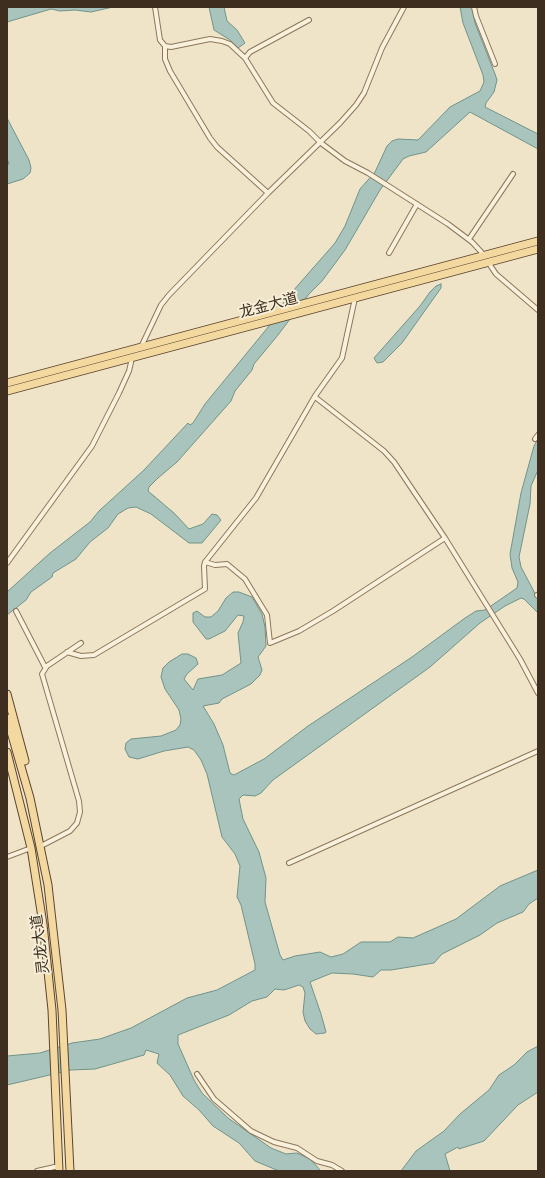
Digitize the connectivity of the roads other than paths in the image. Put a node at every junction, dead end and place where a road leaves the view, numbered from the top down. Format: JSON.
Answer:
{"nodes":[{"id":1,"x":155,"y":7,"type":"edge"},
{"id":2,"x":404,"y":7,"type":"edge"},
{"id":3,"x":474,"y":7,"type":"edge"},
{"id":4,"x":310,"y":20,"type":"dead end"},
{"id":5,"x":164,"y":46,"type":"junction"},
{"id":6,"x":244,"y":58,"type":"junction"},
{"id":7,"x":495,"y":64,"type":"dead end"},
{"id":8,"x":321,"y":143,"type":"junction"},
{"id":9,"x":513,"y":174,"type":"dead end"},
{"id":10,"x":268,"y":193,"type":"junction"},
{"id":11,"x":418,"y":204,"type":"junction"},
{"id":12,"x":469,"y":239,"type":"junction"},
{"id":13,"x":538,"y":241,"type":"edge"},
{"id":14,"x":538,"y":249,"type":"edge"},
{"id":15,"x":389,"y":253,"type":"dead end"},
{"id":16,"x":484,"y":256,"type":"junction"},
{"id":17,"x":488,"y":262,"type":"junction"},
{"id":18,"x":356,"y":298,"type":"junction"},
{"id":19,"x":538,"y":310,"type":"edge"},
{"id":20,"x":140,"y":347,"type":"junction"},
{"id":21,"x":132,"y":357,"type":"junction"},
{"id":22,"x":7,"y":383,"type":"edge"},
{"id":23,"x":7,"y":391,"type":"edge"},
{"id":24,"x":315,"y":397,"type":"junction"},
{"id":25,"x":445,"y":538,"type":"junction"},
{"id":26,"x":205,"y":562,"type":"junction"},
{"id":27,"x":7,"y":563,"type":"edge"},
{"id":28,"x":16,"y":611,"type":"dead end"},
{"id":29,"x":81,"y":643,"type":"dead end"},
{"id":30,"x":67,"y":652,"type":"junction"},
{"id":31,"x":46,"y":667,"type":"junction"},
{"id":32,"x":538,"y":693,"type":"edge"},
{"id":33,"x":7,"y":694,"type":"edge"},
{"id":34,"x":7,"y":718,"type":"edge"},
{"id":35,"x":538,"y":751,"type":"edge"},
{"id":36,"x":7,"y":752,"type":"edge"},
{"id":37,"x":7,"y":770,"type":"edge"},
{"id":38,"x":25,"y":822,"type":"junction"},
{"id":39,"x":38,"y":830,"type":"junction"},
{"id":40,"x":41,"y":846,"type":"junction"},
{"id":41,"x":31,"y":848,"type":"junction"},
{"id":42,"x":7,"y":858,"type":"edge"},
{"id":43,"x":289,"y":864,"type":"dead end"},
{"id":44,"x":198,"y":1074,"type":"dead end"},
{"id":45,"x":59,"y":1168,"type":"edge"},
{"id":46,"x":37,"y":1171,"type":"edge"},
{"id":47,"x":70,"y":1171,"type":"edge"},
{"id":48,"x":342,"y":1171,"type":"edge"}],
"edges":[{"from":1,"to":5,"type":"street"},
{"from":2,"to":8,"type":"street"},
{"from":3,"to":7,"type":"street"},
{"from":4,"to":6,"type":"street"},
{"from":5,"to":6,"type":"street"},
{"from":5,"to":10,"type":"street"},
{"from":6,"to":8,"type":"street"},
{"from":8,"to":10,"type":"street"},
{"from":8,"to":11,"type":"street"},
{"from":9,"to":12,"type":"street"},
{"from":10,"to":20,"type":"street"},
{"from":11,"to":12,"type":"street"},
{"from":11,"to":15,"type":"street"},
{"from":12,"to":16,"type":"street"},
{"from":13,"to":16,"type":"main road","name":"龙金大道"},
{"from":14,"to":17,"type":"main road","name":"龙金大道"},
{"from":16,"to":20,"type":"main road","name":"龙金大道"},
{"from":17,"to":18,"type":"main road","name":"龙金大道"},
{"from":17,"to":19,"type":"street"},
{"from":18,"to":21,"type":"main road","name":"龙金大道"},
{"from":18,"to":24,"type":"street"},
{"from":20,"to":22,"type":"main road","name":"龙金大道"},
{"from":21,"to":23,"type":"main road","name":"龙金大道"},
{"from":21,"to":27,"type":"street"},
{"from":24,"to":25,"type":"street"},
{"from":24,"to":26,"type":"street"},
{"from":25,"to":26,"type":"street"},
{"from":25,"to":32,"type":"street"},
{"from":26,"to":30,"type":"street"},
{"from":28,"to":31,"type":"street"},
{"from":29,"to":30,"type":"street"},
{"from":30,"to":31,"type":"street"},
{"from":31,"to":40,"type":"street"},
{"from":33,"to":39,"type":"main road"},
{"from":34,"to":39,"type":"main road","name":"灵龙大道"},
{"from":35,"to":43,"type":"street"},
{"from":36,"to":38,"type":"main road","name":"灵龙大道"},
{"from":37,"to":38,"type":"main road"},
{"from":38,"to":41,"type":"main road","name":"灵龙大道"},
{"from":39,"to":40,"type":"main road","name":"灵龙大道"},
{"from":40,"to":47,"type":"main road","name":"灵龙大道"},
{"from":41,"to":42,"type":"street"},
{"from":41,"to":45,"type":"main road","name":"灵龙大道"},
{"from":44,"to":48,"type":"street"},
{"from":45,"to":46,"type":"street"}]}
